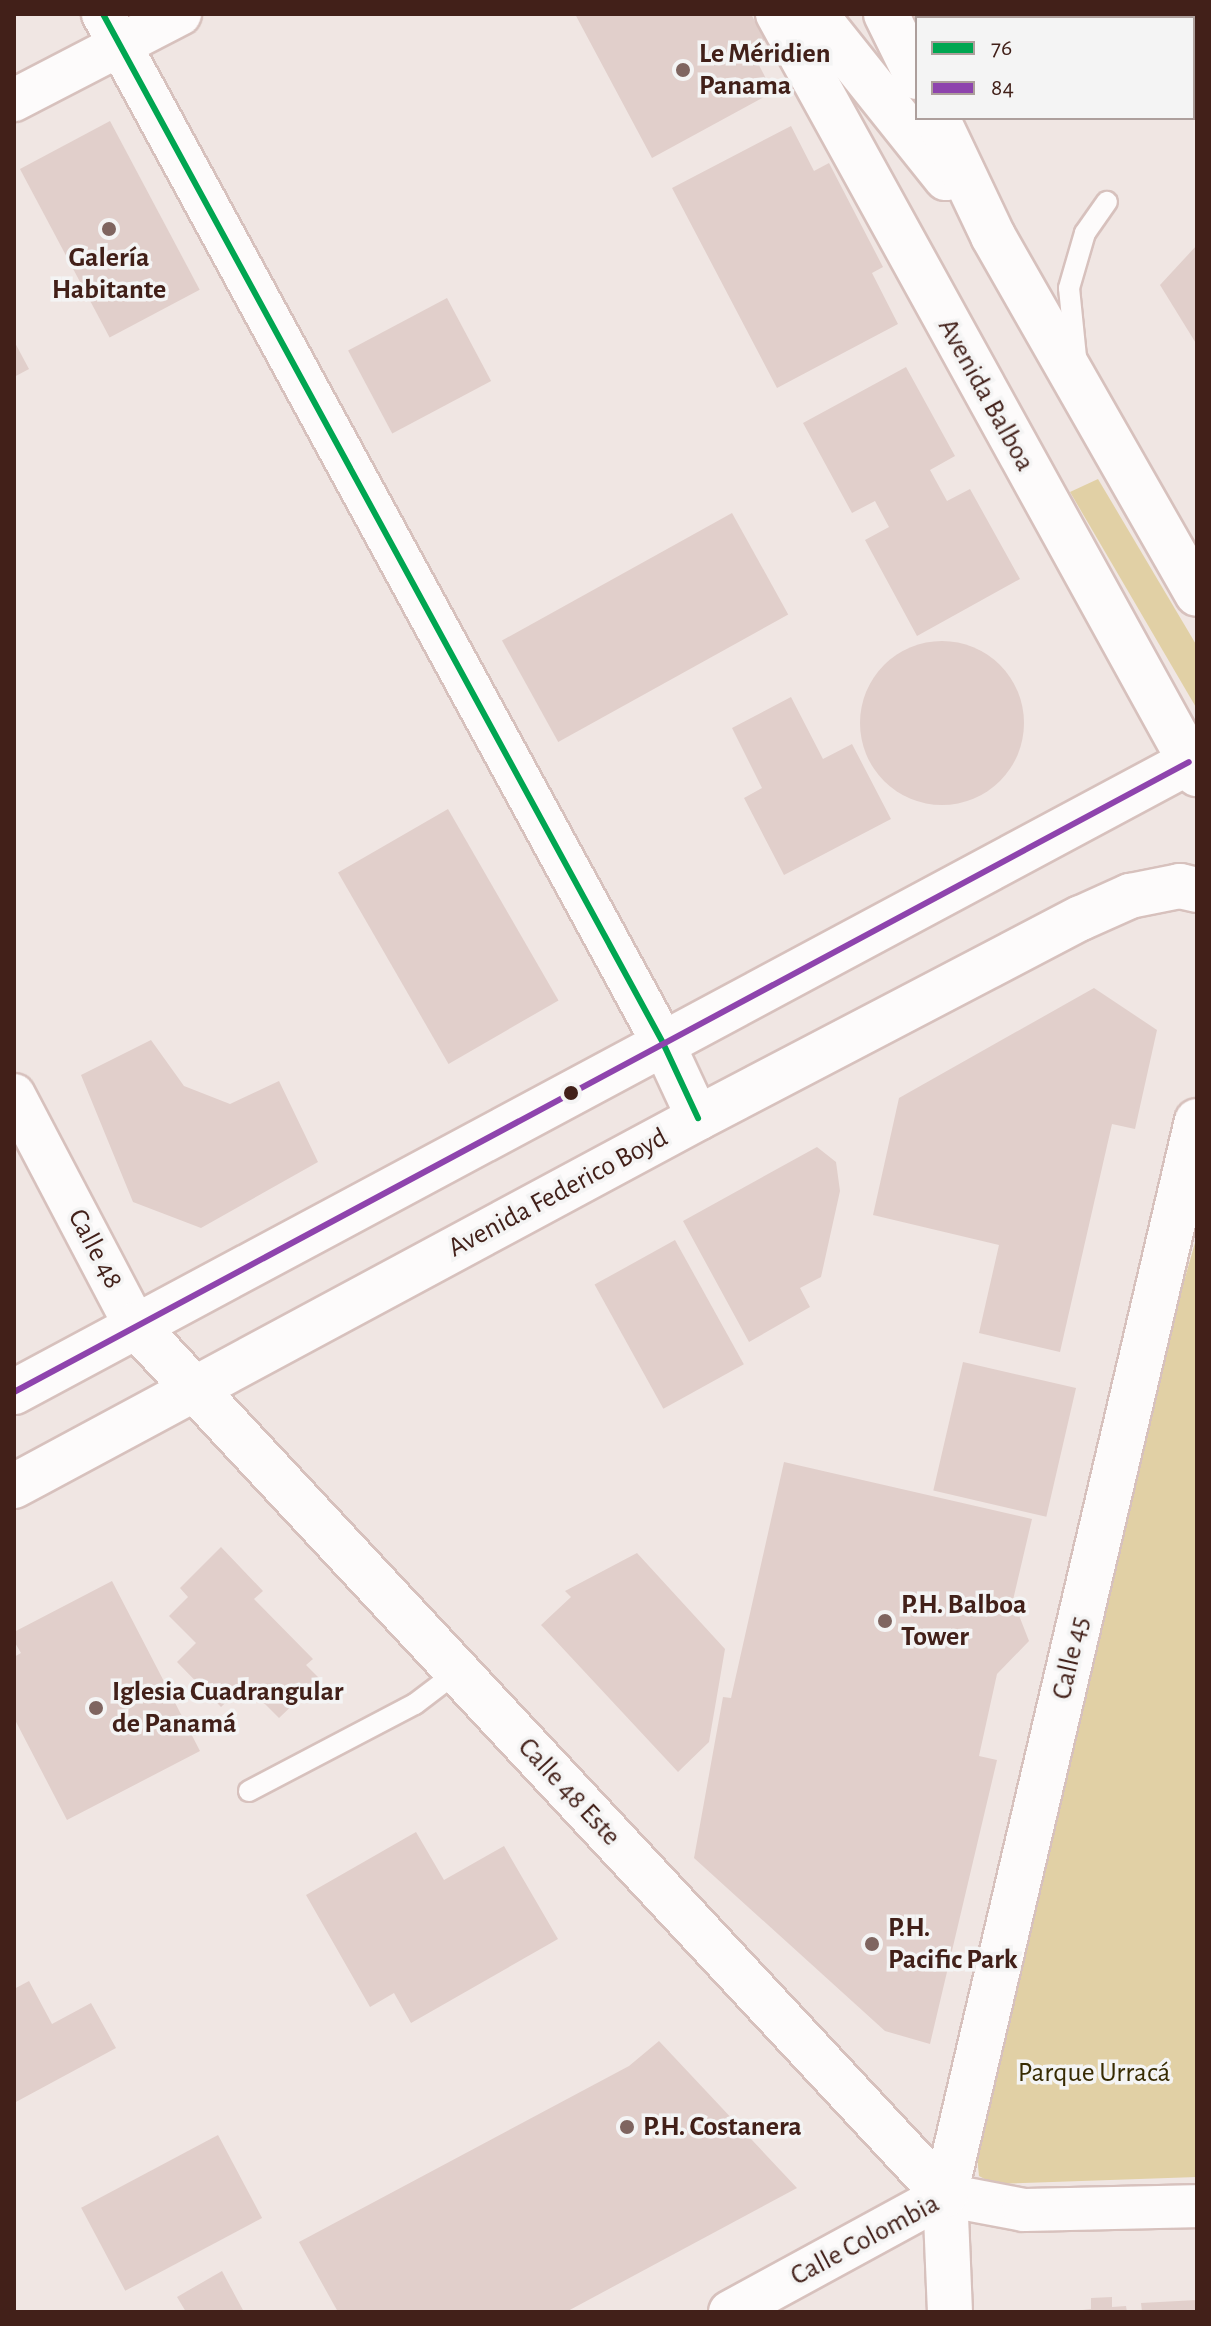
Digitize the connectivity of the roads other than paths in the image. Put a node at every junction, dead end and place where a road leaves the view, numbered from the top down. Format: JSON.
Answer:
{"nodes":[{"id":1,"x":180,"y":14,"type":"edge"},
{"id":2,"x":778,"y":14,"type":"edge"},
{"id":3,"x":815,"y":14,"type":"edge"},
{"id":4,"x":886,"y":14,"type":"edge"},
{"id":5,"x":111,"y":28,"type":"edge"},
{"id":6,"x":915,"y":73,"type":"edge"},
{"id":7,"x":14,"y":100,"type":"edge"},
{"id":8,"x":938,"y":120,"type":"edge"},
{"id":9,"x":1107,"y":202,"type":"dead end"},
{"id":10,"x":993,"y":236,"type":"junction"},
{"id":11,"x":1079,"y":388,"type":"junction"},
{"id":12,"x":1197,"y":594,"type":"edge"},
{"id":13,"x":1194,"y":777,"type":"edge"},
{"id":14,"x":1197,"y":890,"type":"edge"},
{"id":15,"x":663,"y":1043,"type":"junction"},
{"id":16,"x":14,"y":1095,"type":"edge"},
{"id":17,"x":698,"y":1118,"type":"junction"},
{"id":18,"x":1197,"y":1121,"type":"edge"},
{"id":19,"x":135,"y":1325,"type":"junction"},
{"id":20,"x":194,"y":1390,"type":"junction"},
{"id":21,"x":14,"y":1392,"type":"edge"},
{"id":22,"x":14,"y":1486,"type":"edge"},
{"id":23,"x":457,"y":1672,"type":"junction"},
{"id":24,"x":249,"y":1791,"type":"dead end"},
{"id":25,"x":945,"y":2195,"type":"junction"},
{"id":26,"x":1197,"y":2206,"type":"edge"},
{"id":27,"x":730,"y":2312,"type":"edge"},
{"id":28,"x":950,"y":2312,"type":"edge"}],
"edges":[{"from":1,"to":5,"type":"street"},
{"from":2,"to":13,"type":"main road","name":"Avenida Balboa"},
{"from":3,"to":10,"type":"main road"},
{"from":4,"to":6,"type":"main road"},
{"from":5,"to":7,"type":"street"},
{"from":5,"to":15,"type":"street"},
{"from":8,"to":10,"type":"main road"},
{"from":9,"to":11,"type":"lane"},
{"from":10,"to":11,"type":"main road"},
{"from":11,"to":12,"type":"main road"},
{"from":13,"to":15,"type":"main road"},
{"from":14,"to":17,"type":"main road","name":"Avenida Federico Boyd"},
{"from":15,"to":17,"type":"street"},
{"from":15,"to":19,"type":"main road"},
{"from":16,"to":19,"type":"street","name":"Calle 48"},
{"from":17,"to":20,"type":"main road","name":"Avenida Federico Boyd"},
{"from":18,"to":25,"type":"main road","name":"Calle 45"},
{"from":19,"to":20,"type":"main road","name":"Calle 48"},
{"from":19,"to":21,"type":"main road"},
{"from":20,"to":22,"type":"main road","name":"Avenida Federico Boyd"},
{"from":20,"to":23,"type":"main road","name":"Calle 48 Este"},
{"from":23,"to":24,"type":"lane"},
{"from":23,"to":25,"type":"main road","name":"Calle 48 Este"},
{"from":25,"to":26,"type":"street","name":"Calle Colombia"},
{"from":25,"to":27,"type":"street","name":"Calle Colombia"},
{"from":25,"to":28,"type":"main road","name":"Calle 45"}]}
